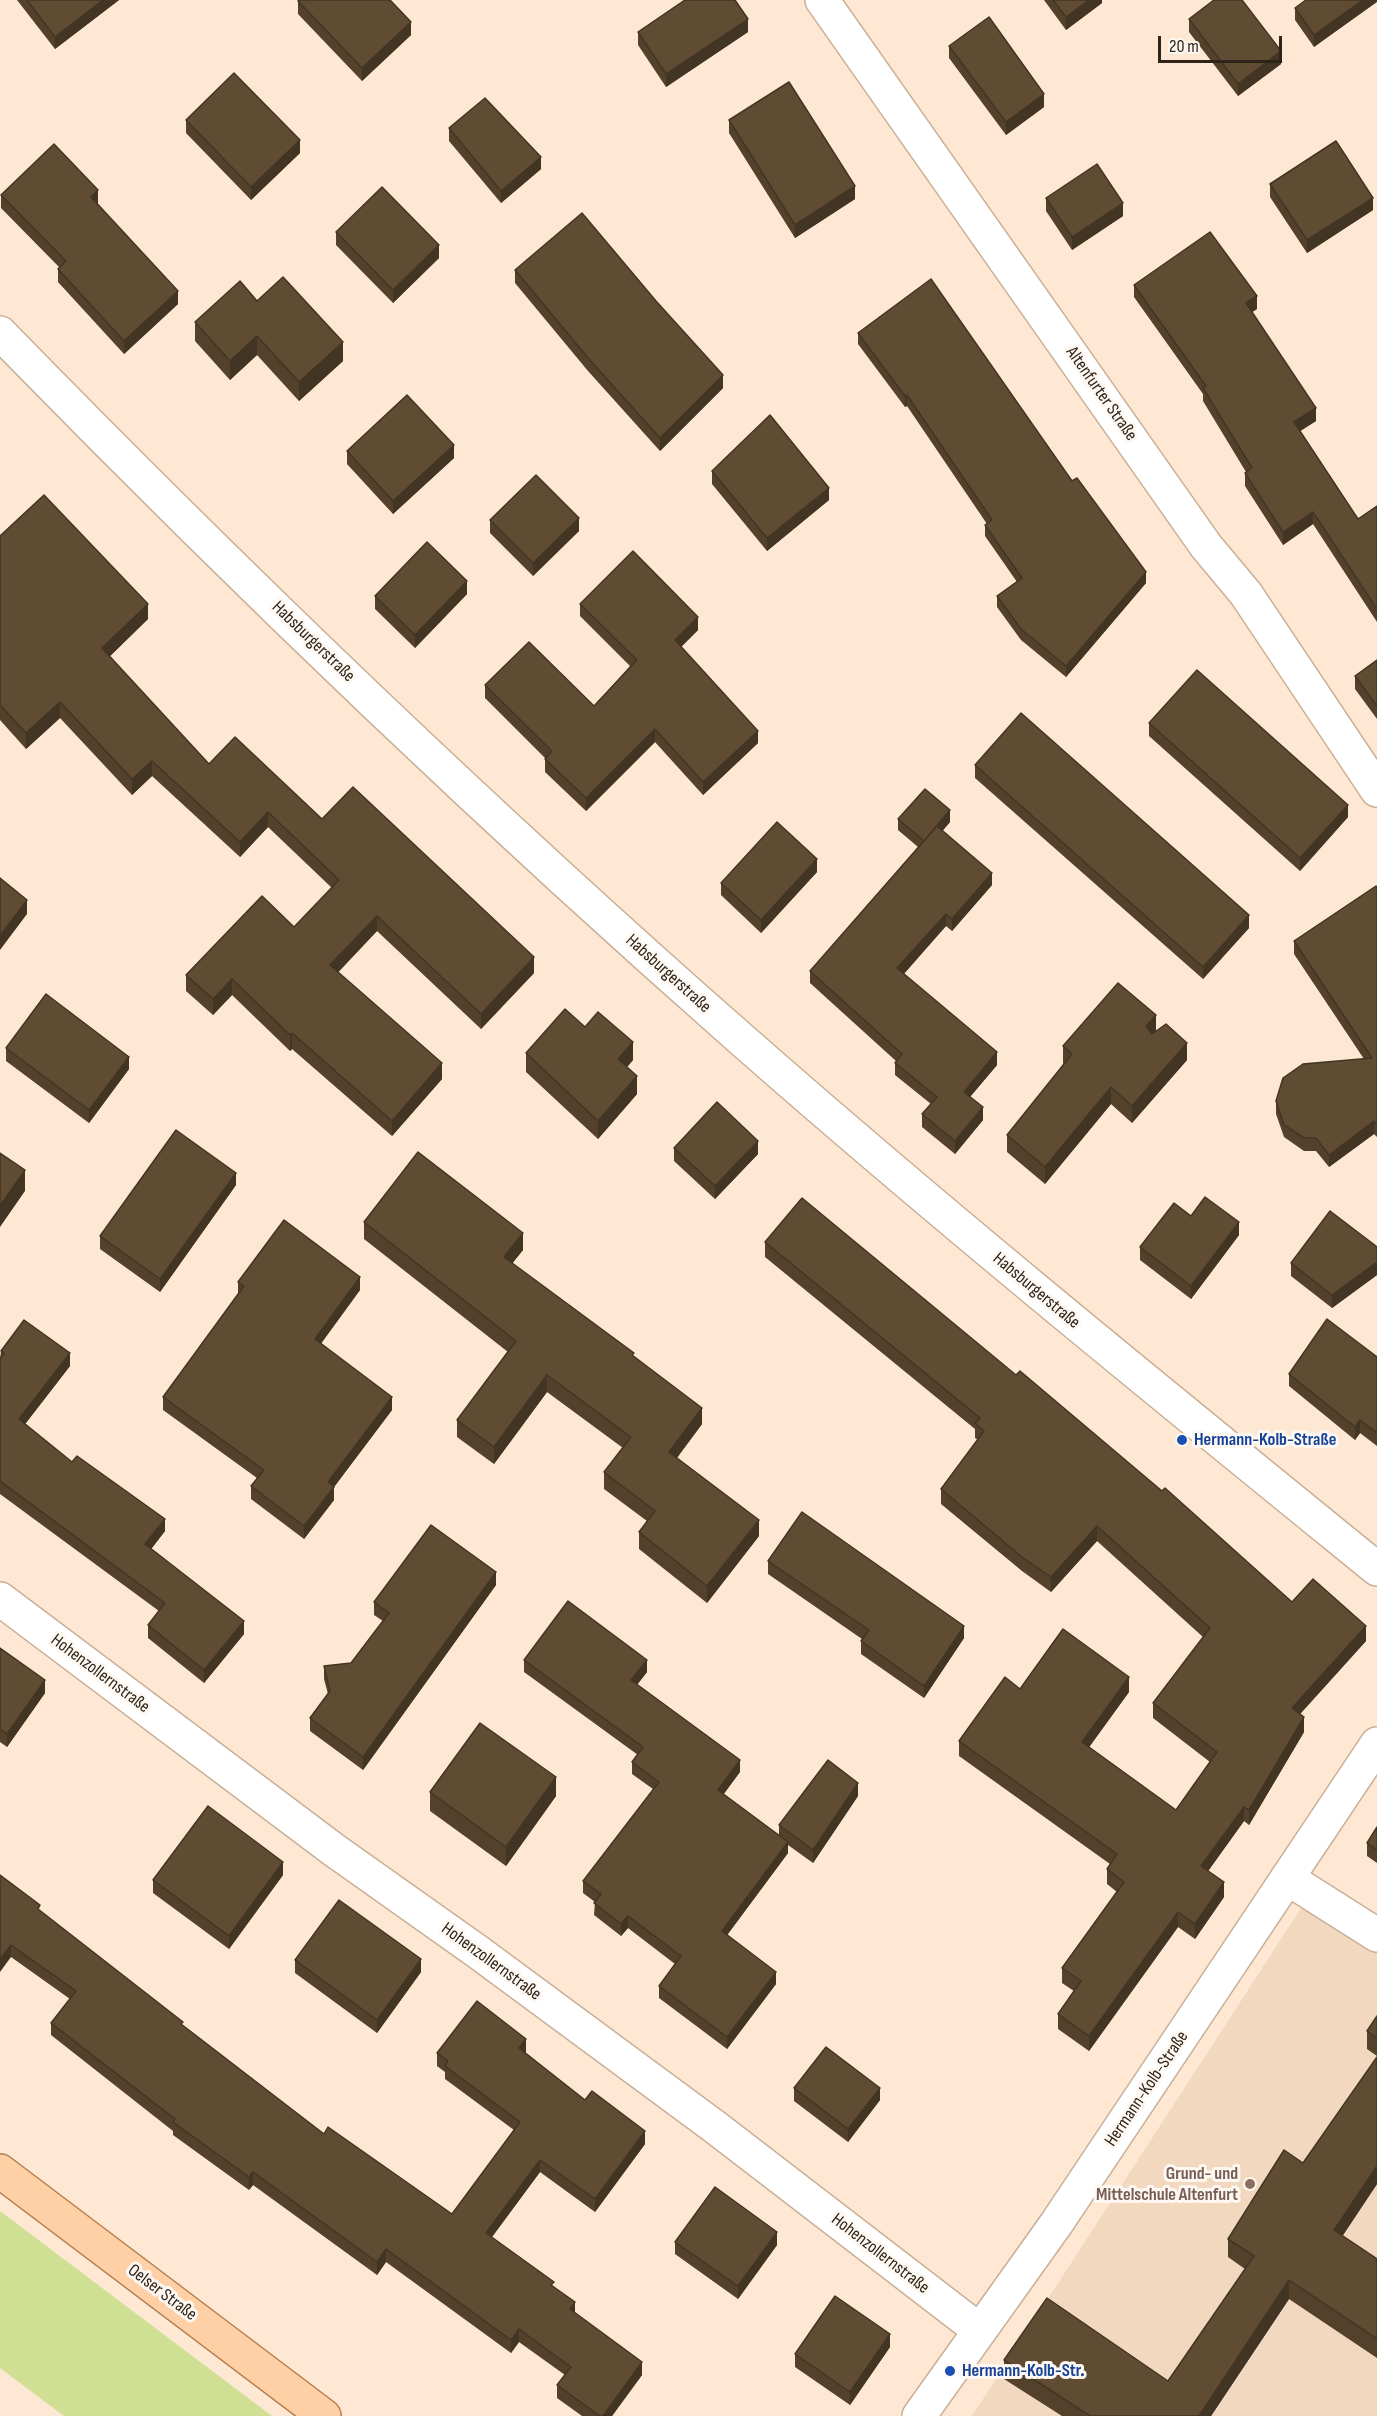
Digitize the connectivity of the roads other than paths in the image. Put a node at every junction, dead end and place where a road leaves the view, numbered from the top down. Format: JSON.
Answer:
{"nodes":[{"id":1,"x":822,"y":0,"type":"edge"},
{"id":2,"x":0,"y":333,"type":"edge"},
{"id":3,"x":1377,"y":790,"type":"edge"},
{"id":4,"x":1377,"y":1569,"type":"edge"},
{"id":5,"x":0,"y":1599,"type":"edge"},
{"id":6,"x":1374,"y":1754,"type":"edge"},
{"id":7,"x":1287,"y":1878,"type":"junction"},
{"id":8,"x":1377,"y":1935,"type":"edge"},
{"id":9,"x":0,"y":2171,"type":"edge"},
{"id":10,"x":979,"y":2330,"type":"junction"},
{"id":11,"x":324,"y":2416,"type":"edge"},
{"id":12,"x":919,"y":2416,"type":"edge"}],
"edges":[{"from":1,"to":3,"type":"street","name":"Altenfurter Straße"},
{"from":2,"to":4,"type":"street","name":"Habsburgerstraße"},
{"from":5,"to":10,"type":"street","name":"Hohenzollernstraße"},
{"from":6,"to":7,"type":"street","name":"Hermann-Kolb-Straße"},
{"from":7,"to":8,"type":"street"},
{"from":7,"to":10,"type":"street","name":"Hermann-Kolb-Straße"},
{"from":9,"to":11,"type":"main road","name":"Oelser Straße"},
{"from":10,"to":12,"type":"street","name":"Hermann-Kolb-Straße"}]}
